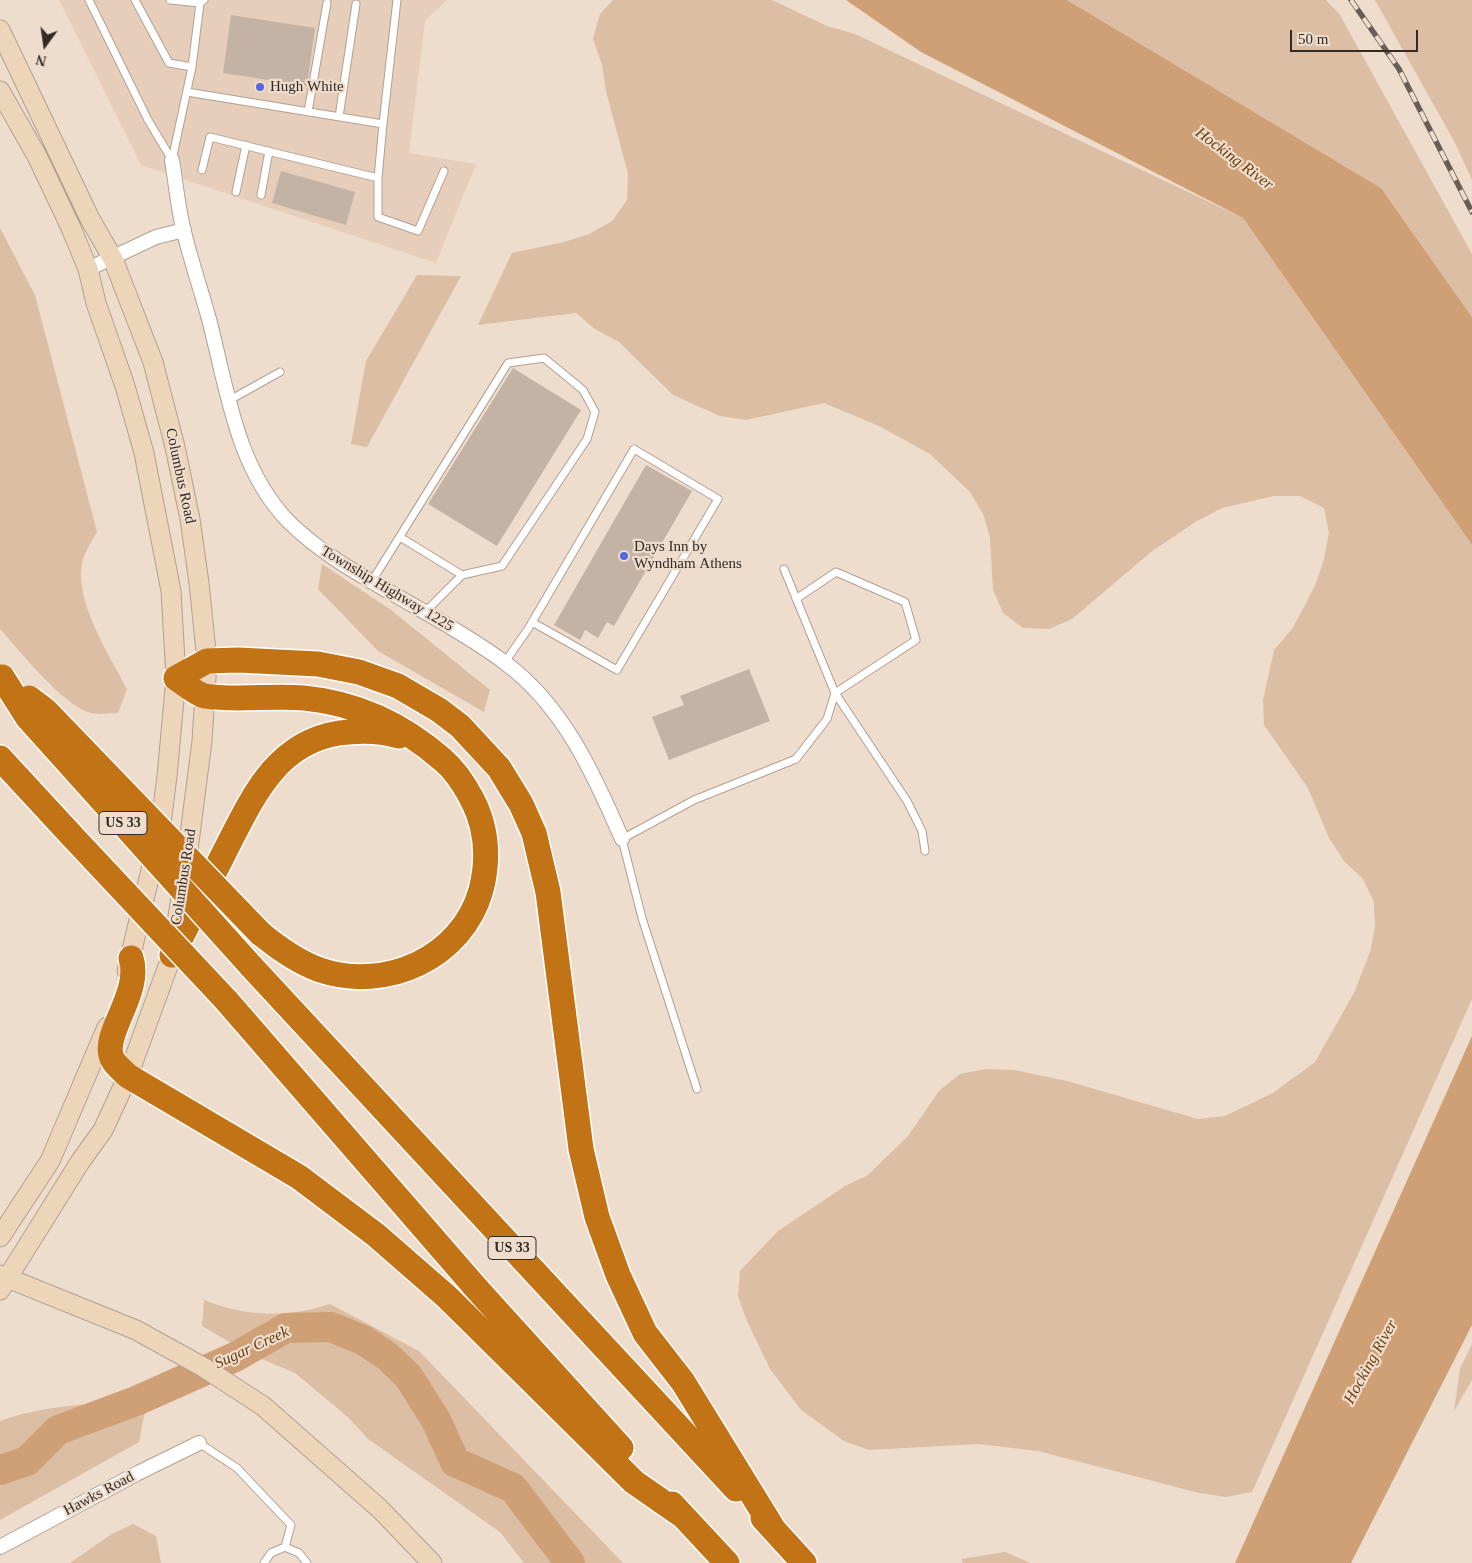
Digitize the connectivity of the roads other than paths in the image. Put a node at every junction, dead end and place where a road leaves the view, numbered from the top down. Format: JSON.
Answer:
{"nodes":[{"id":1,"x":89,"y":0,"type":"edge"},
{"id":2,"x":135,"y":0,"type":"edge"},
{"id":3,"x":170,"y":0,"type":"edge"},
{"id":4,"x":397,"y":0,"type":"edge"},
{"id":5,"x":202,"y":1,"type":"edge"},
{"id":6,"x":327,"y":3,"type":"dead end"},
{"id":7,"x":356,"y":4,"type":"dead end"},
{"id":8,"x":0,"y":30,"type":"edge"},
{"id":9,"x":192,"y":67,"type":"junction"},
{"id":10,"x":0,"y":91,"type":"edge"},
{"id":11,"x":187,"y":92,"type":"junction"},
{"id":12,"x":308,"y":112,"type":"junction"},
{"id":13,"x":339,"y":117,"type":"junction"},
{"id":14,"x":383,"y":124,"type":"junction"},
{"id":15,"x":246,"y":145,"type":"junction"},
{"id":16,"x":269,"y":151,"type":"junction"},
{"id":17,"x":172,"y":160,"type":"junction"},
{"id":18,"x":202,"y":170,"type":"dead end"},
{"id":19,"x":444,"y":171,"type":"dead end"},
{"id":20,"x":378,"y":178,"type":"junction"},
{"id":21,"x":236,"y":192,"type":"dead end"},
{"id":22,"x":261,"y":195,"type":"dead end"},
{"id":23,"x":184,"y":230,"type":"junction"},
{"id":24,"x":113,"y":259,"type":"junction"},
{"id":25,"x":88,"y":269,"type":"junction"},
{"id":26,"x":280,"y":372,"type":"dead end"},
{"id":27,"x":228,"y":401,"type":"junction"},
{"id":28,"x":400,"y":537,"type":"junction"},
{"id":29,"x":784,"y":569,"type":"dead end"},
{"id":30,"x":462,"y":575,"type":"junction"},
{"id":31,"x":372,"y":581,"type":"junction"},
{"id":32,"x":796,"y":599,"type":"junction"},
{"id":33,"x":425,"y":612,"type":"junction"},
{"id":34,"x":532,"y":622,"type":"junction"},
{"id":35,"x":207,"y":661,"type":"junction"},
{"id":36,"x":505,"y":662,"type":"junction"},
{"id":37,"x":1,"y":676,"type":"edge"},
{"id":38,"x":176,"y":678,"type":"junction"},
{"id":39,"x":835,"y":693,"type":"junction"},
{"id":40,"x":204,"y":696,"type":"junction"},
{"id":41,"x":426,"y":746,"type":"junction"},
{"id":42,"x":0,"y":758,"type":"edge"},
{"id":43,"x":622,"y":839,"type":"junction"},
{"id":44,"x":926,"y":851,"type":"dead end"},
{"id":45,"x":172,"y":955,"type":"junction"},
{"id":46,"x":131,"y":958,"type":"junction"},
{"id":47,"x":128,"y":1076,"type":"junction"},
{"id":48,"x":697,"y":1089,"type":"dead end"},
{"id":49,"x":0,"y":1237,"type":"edge"},
{"id":50,"x":3,"y":1281,"type":"edge"},
{"id":51,"x":199,"y":1443,"type":"joint"},
{"id":52,"x":683,"y":1516,"type":"junction"},
{"id":53,"x":774,"y":1530,"type":"junction"},
{"id":54,"x":0,"y":1547,"type":"edge"},
{"id":55,"x":285,"y":1547,"type":"junction"},
{"id":56,"x":264,"y":1563,"type":"edge"},
{"id":57,"x":307,"y":1563,"type":"edge"},
{"id":58,"x":432,"y":1563,"type":"edge"},
{"id":59,"x":727,"y":1563,"type":"edge"},
{"id":60,"x":804,"y":1563,"type":"edge"}],
"edges":[{"from":1,"to":17,"type":"lane"},
{"from":2,"to":9,"type":"lane"},
{"from":3,"to":5,"type":"lane"},
{"from":4,"to":14,"type":"lane"},
{"from":5,"to":9,"type":"lane"},
{"from":6,"to":12,"type":"lane"},
{"from":7,"to":13,"type":"lane"},
{"from":8,"to":24,"type":"main road","name":"Columbus Road"},
{"from":9,"to":11,"type":"lane"},
{"from":10,"to":25,"type":"main road","name":"Columbus Road"},
{"from":11,"to":12,"type":"lane"},
{"from":11,"to":17,"type":"lane"},
{"from":12,"to":13,"type":"lane"},
{"from":13,"to":14,"type":"lane"},
{"from":14,"to":20,"type":"lane"},
{"from":15,"to":16,"type":"lane"},
{"from":15,"to":18,"type":"lane"},
{"from":15,"to":21,"type":"lane"},
{"from":16,"to":20,"type":"lane"},
{"from":16,"to":22,"type":"lane"},
{"from":17,"to":23,"type":"street","name":"Township Highway 1225"},
{"from":19,"to":20,"type":"lane"},
{"from":23,"to":24,"type":"street"},
{"from":23,"to":27,"type":"street","name":"Township Highway 1225"},
{"from":24,"to":25,"type":"street"},
{"from":24,"to":35,"type":"main road","name":"Columbus Road"},
{"from":25,"to":38,"type":"main road","name":"Columbus Road"},
{"from":26,"to":27,"type":"lane"},
{"from":27,"to":31,"type":"street","name":"Township Highway 1225"},
{"from":28,"to":30,"type":"lane"},
{"from":28,"to":30,"type":"lane"},
{"from":28,"to":31,"type":"lane"},
{"from":29,"to":32,"type":"lane"},
{"from":30,"to":33,"type":"lane"},
{"from":31,"to":33,"type":"street","name":"Township Highway 1225"},
{"from":32,"to":39,"type":"lane"},
{"from":32,"to":39,"type":"lane"},
{"from":33,"to":36,"type":"street","name":"Township Highway 1225"},
{"from":34,"to":34,"type":"lane"},
{"from":34,"to":36,"type":"lane"},
{"from":35,"to":38,"type":"highway"},
{"from":35,"to":40,"type":"main road","name":"Columbus Road"},
{"from":35,"to":53,"type":"highway"},
{"from":36,"to":43,"type":"street","name":"Township Highway 1225"},
{"from":37,"to":41,"type":"highway","bridge":true},
{"from":37,"to":53,"type":"highway","number":"US 33","bridge":true},
{"from":38,"to":40,"type":"highway"},
{"from":38,"to":46,"type":"main road","name":"Columbus Road"},
{"from":39,"to":43,"type":"lane"},
{"from":39,"to":44,"type":"lane"},
{"from":40,"to":41,"type":"highway"},
{"from":40,"to":45,"type":"main road","name":"Columbus Road"},
{"from":41,"to":45,"type":"highway"},
{"from":42,"to":52,"type":"highway","number":"US 33","bridge":true},
{"from":43,"to":48,"type":"lane"},
{"from":45,"to":47,"type":"main road","name":"Columbus Road"},
{"from":46,"to":47,"type":"highway"},
{"from":46,"to":49,"type":"main road","name":"Columbus Road"},
{"from":47,"to":50,"type":"main road","name":"Columbus Road"},
{"from":47,"to":52,"type":"highway"},
{"from":50,"to":58,"type":"main road"},
{"from":51,"to":54,"type":"street","name":"Hawks Road"},
{"from":51,"to":55,"type":"lane"},
{"from":52,"to":59,"type":"highway","number":"US 33"},
{"from":53,"to":60,"type":"highway","number":"US 33"},
{"from":55,"to":56,"type":"lane"},
{"from":55,"to":57,"type":"lane"}]}
